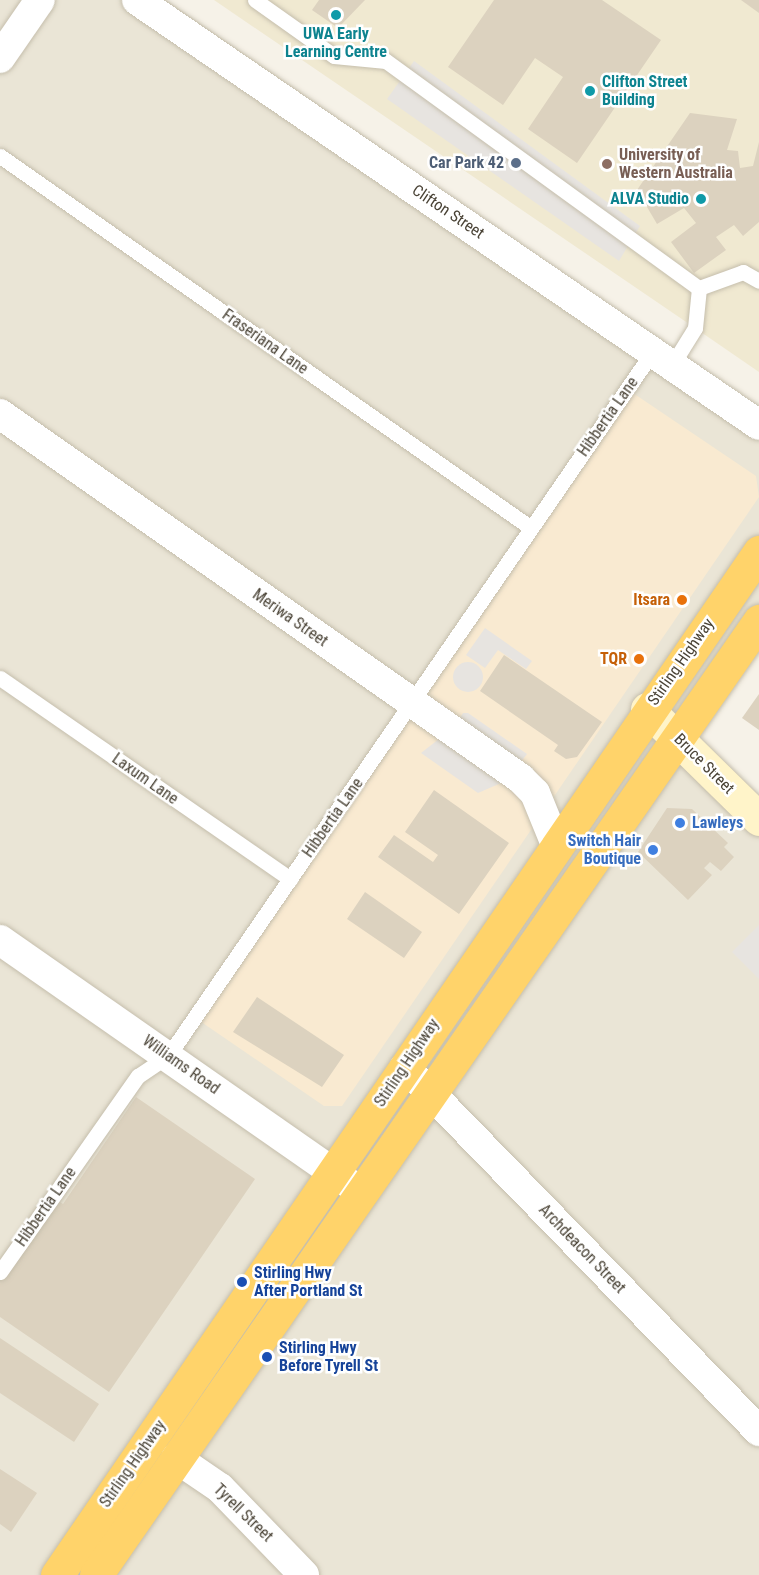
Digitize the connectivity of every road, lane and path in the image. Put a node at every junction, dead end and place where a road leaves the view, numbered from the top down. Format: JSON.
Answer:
{"nodes":[{"id":1,"x":40,"y":0,"type":"edge"},
{"id":2,"x":137,"y":0,"type":"edge"},
{"id":3,"x":255,"y":0,"type":"edge"},
{"id":4,"x":0,"y":58,"type":"edge"},
{"id":5,"x":0,"y":156,"type":"edge"},
{"id":6,"x":759,"y":280,"type":"edge"},
{"id":7,"x":699,"y":288,"type":"junction"},
{"id":8,"x":662,"y":358,"type":"junction"},
{"id":9,"x":0,"y":414,"type":"edge"},
{"id":10,"x":759,"y":425,"type":"edge"},
{"id":11,"x":531,"y":528,"type":"junction"},
{"id":12,"x":759,"y":552,"type":"edge"},
{"id":13,"x":759,"y":621,"type":"edge"},
{"id":14,"x":0,"y":678,"type":"edge"},
{"id":15,"x":412,"y":704,"type":"junction"},
{"id":16,"x":647,"y":710,"type":"junction"},
{"id":17,"x":680,"y":739,"type":"junction"},
{"id":18,"x":759,"y":819,"type":"edge"},
{"id":19,"x":555,"y":842,"type":"junction"},
{"id":20,"x":290,"y":879,"type":"junction"},
{"id":21,"x":0,"y":940,"type":"edge"},
{"id":22,"x":168,"y":1056,"type":"junction"},
{"id":23,"x":405,"y":1067,"type":"junction"},
{"id":24,"x":429,"y":1092,"type":"junction"},
{"id":25,"x":331,"y":1171,"type":"junction"},
{"id":26,"x":361,"y":1192,"type":"junction"},
{"id":27,"x":0,"y":1272,"type":"edge"},
{"id":28,"x":759,"y":1431,"type":"edge"},
{"id":29,"x":176,"y":1458,"type":"junction"},
{"id":30,"x":57,"y":1575,"type":"edge"},
{"id":31,"x":96,"y":1575,"type":"edge"},
{"id":32,"x":304,"y":1575,"type":"edge"}],
"edges":[{"from":1,"to":4,"type":"street"},
{"from":2,"to":8,"type":"street","name":"Clifton Street"},
{"from":3,"to":7,"type":"lane"},
{"from":5,"to":11,"type":"lane","name":"Fraseriana Lane"},
{"from":6,"to":7,"type":"lane"},
{"from":7,"to":8,"type":"lane","name":"Hibbertia Lane"},
{"from":8,"to":10,"type":"street","name":"Clifton Street"},
{"from":8,"to":11,"type":"lane","name":"Hibbertia Lane"},
{"from":9,"to":15,"type":"street","name":"Meriwa Street"},
{"from":11,"to":15,"type":"lane","name":"Hibbertia Lane"},
{"from":12,"to":16,"type":"highway","name":"Stirling Highway"},
{"from":13,"to":17,"type":"highway","name":"Stirling Highway"},
{"from":14,"to":20,"type":"lane","name":"Laxum Lane"},
{"from":15,"to":19,"type":"street","name":"Meriwa Street"},
{"from":15,"to":20,"type":"lane","name":"Hibbertia Lane"},
{"from":16,"to":17,"type":"street","name":"Bruce Street"},
{"from":16,"to":19,"type":"highway","name":"Stirling Highway"},
{"from":17,"to":18,"type":"street","name":"Bruce Street"},
{"from":17,"to":24,"type":"highway","name":"Stirling Highway"},
{"from":19,"to":23,"type":"highway","name":"Stirling Highway"},
{"from":20,"to":22,"type":"lane","name":"Hibbertia Lane"},
{"from":21,"to":22,"type":"street","name":"Williams Road"},
{"from":22,"to":25,"type":"street","name":"Williams Road"},
{"from":22,"to":27,"type":"lane","name":"Hibbertia Lane"},
{"from":23,"to":24,"type":"street","name":"Archdeacon Street"},
{"from":23,"to":25,"type":"highway","name":"Stirling Highway"},
{"from":24,"to":26,"type":"highway","name":"Stirling Highway"},
{"from":24,"to":28,"type":"street","name":"Archdeacon Street"},
{"from":25,"to":26,"type":"street","name":"Williams Road"},
{"from":25,"to":30,"type":"highway","name":"Stirling Highway"},
{"from":26,"to":29,"type":"highway","name":"Stirling Highway"},
{"from":29,"to":31,"type":"highway","name":"Stirling Highway"},
{"from":29,"to":32,"type":"street","name":"Tyrell Street"}]}
